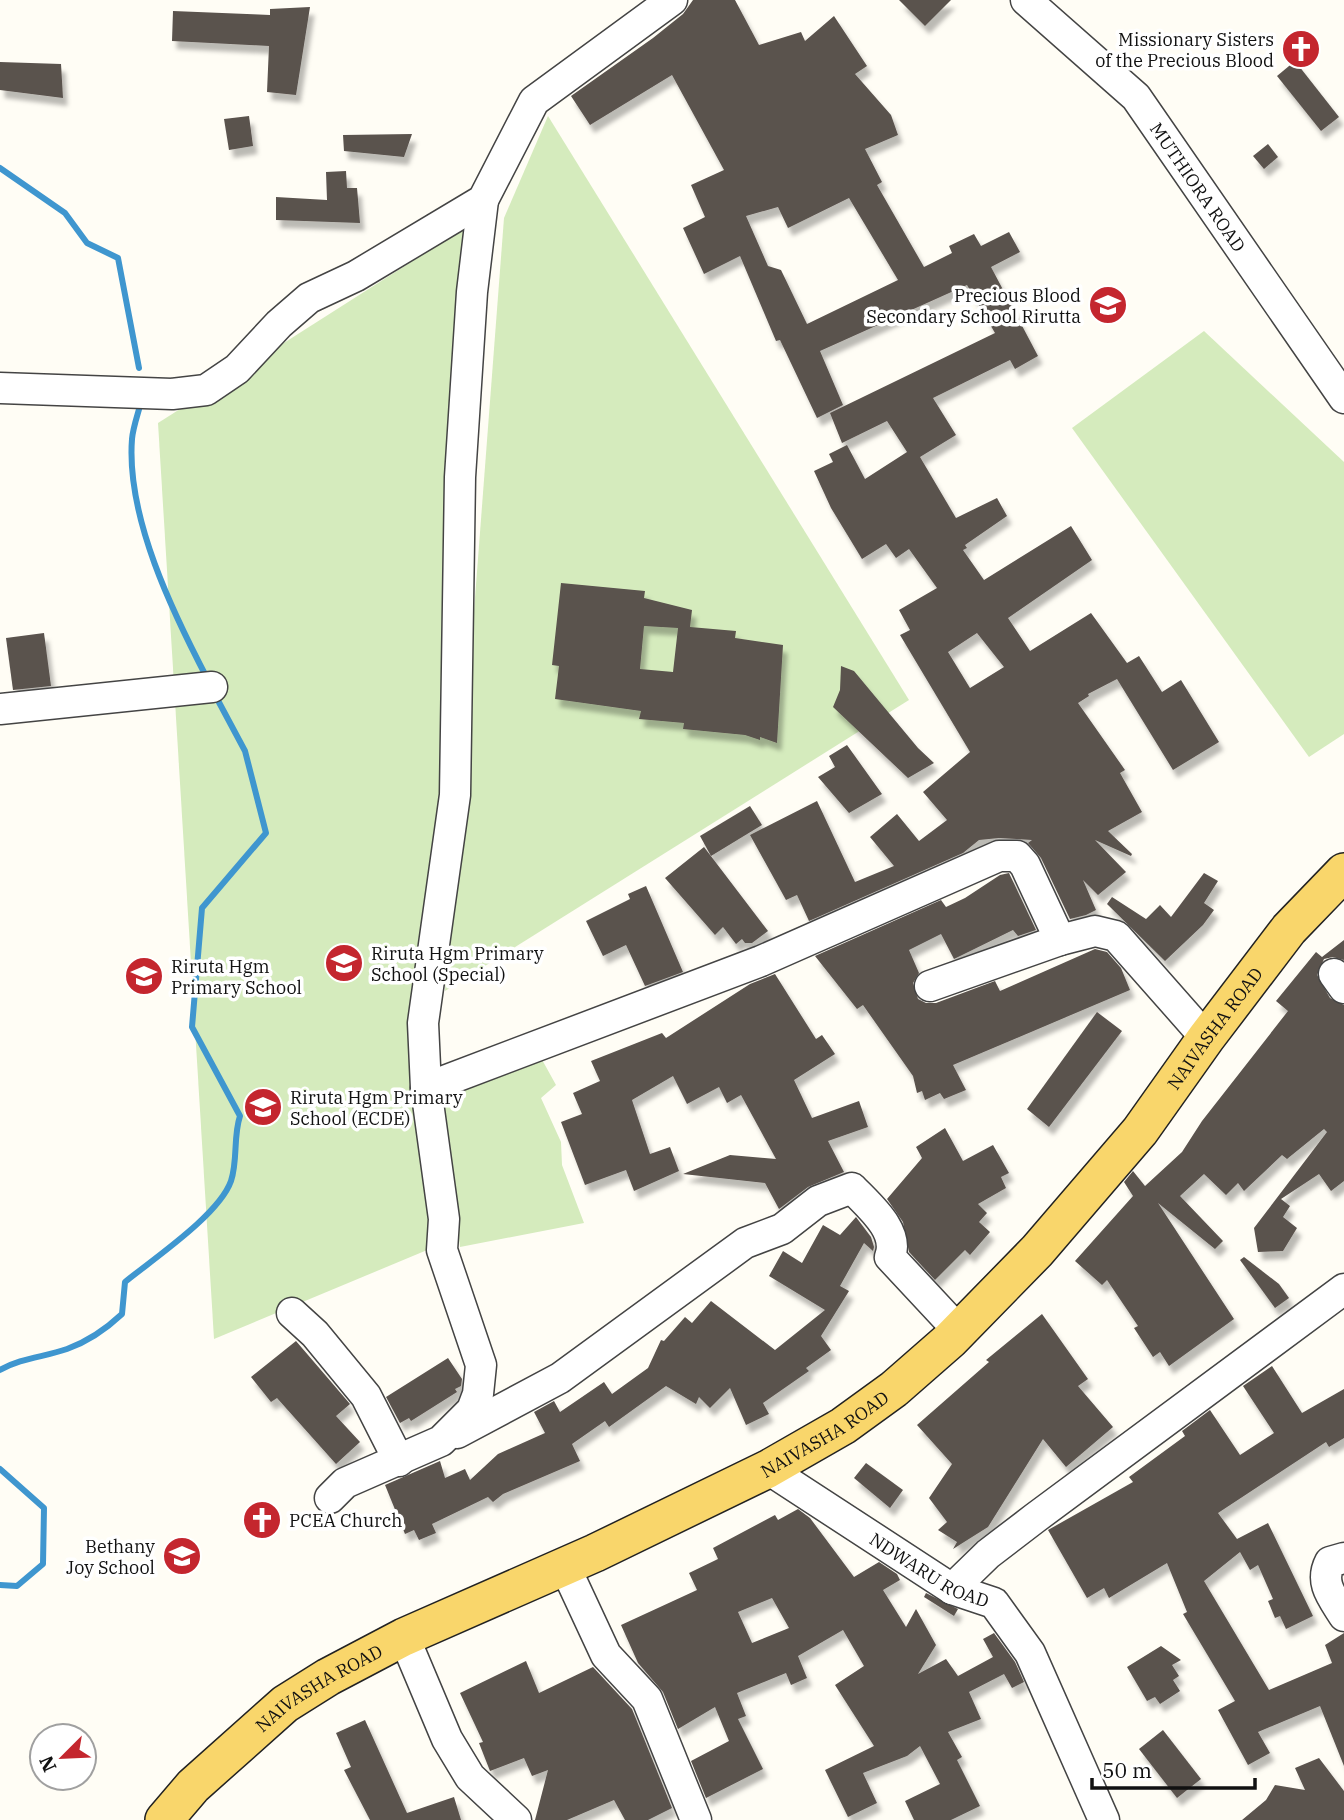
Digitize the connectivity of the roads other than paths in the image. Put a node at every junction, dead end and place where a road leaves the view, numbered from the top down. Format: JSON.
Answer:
{"nodes":[{"id":1,"x":671,"y":0,"type":"edge"},
{"id":2,"x":1026,"y":0,"type":"edge"},
{"id":3,"x":483,"y":200,"type":"junction"},
{"id":4,"x":0,"y":388,"type":"edge"},
{"id":5,"x":1344,"y":398,"type":"edge"},
{"id":6,"x":212,"y":687,"type":"dead end"},
{"id":7,"x":0,"y":709,"type":"edge"},
{"id":8,"x":1344,"y":872,"type":"edge"},
{"id":9,"x":1060,"y":940,"type":"junction"},
{"id":10,"x":930,"y":986,"type":"dead end"},
{"id":11,"x":1206,"y":1038,"type":"junction"},
{"id":12,"x":425,"y":1088,"type":"junction"},
{"id":13,"x":1344,"y":1289,"type":"edge"},
{"id":14,"x":292,"y":1313,"type":"dead end"},
{"id":15,"x":959,"y":1331,"type":"junction"},
{"id":16,"x":441,"y":1440,"type":"junction"},
{"id":17,"x":399,"y":1461,"type":"junction"},
{"id":18,"x":768,"y":1469,"type":"junction"},
{"id":19,"x":330,"y":1497,"type":"dead end"},
{"id":20,"x":1344,"y":1558,"type":"edge"},
{"id":21,"x":565,"y":1567,"type":"junction"},
{"id":22,"x":952,"y":1589,"type":"junction"},
{"id":23,"x":1344,"y":1616,"type":"edge"},
{"id":24,"x":404,"y":1637,"type":"junction"},
{"id":25,"x":164,"y":1820,"type":"edge"},
{"id":26,"x":516,"y":1820,"type":"edge"},
{"id":27,"x":696,"y":1820,"type":"edge"},
{"id":28,"x":1104,"y":1820,"type":"edge"}],
"edges":[{"from":1,"to":3,"type":"street"},
{"from":2,"to":5,"type":"street","name":"MUTHIORA ROAD"},
{"from":3,"to":4,"type":"street"},
{"from":3,"to":12,"type":"street"},
{"from":6,"to":7,"type":"street"},
{"from":8,"to":11,"type":"main road","name":"NAIVASHA ROAD"},
{"from":9,"to":10,"type":"street"},
{"from":9,"to":11,"type":"street"},
{"from":9,"to":12,"type":"street"},
{"from":11,"to":15,"type":"main road","name":"NAIVASHA ROAD"},
{"from":12,"to":16,"type":"street"},
{"from":13,"to":22,"type":"street"},
{"from":14,"to":17,"type":"street"},
{"from":15,"to":16,"type":"street"},
{"from":15,"to":18,"type":"main road","name":"NAIVASHA ROAD"},
{"from":16,"to":17,"type":"street"},
{"from":17,"to":19,"type":"street"},
{"from":18,"to":21,"type":"main road","name":"NAIVASHA ROAD"},
{"from":18,"to":22,"type":"street","name":"NDWARU ROAD"},
{"from":20,"to":23,"type":"street"},
{"from":21,"to":24,"type":"main road","name":"NAIVASHA ROAD"},
{"from":21,"to":27,"type":"street"},
{"from":22,"to":28,"type":"street","name":"NDWARU ROAD"},
{"from":24,"to":25,"type":"main road","name":"NAIVASHA ROAD"},
{"from":24,"to":26,"type":"street"}]}
